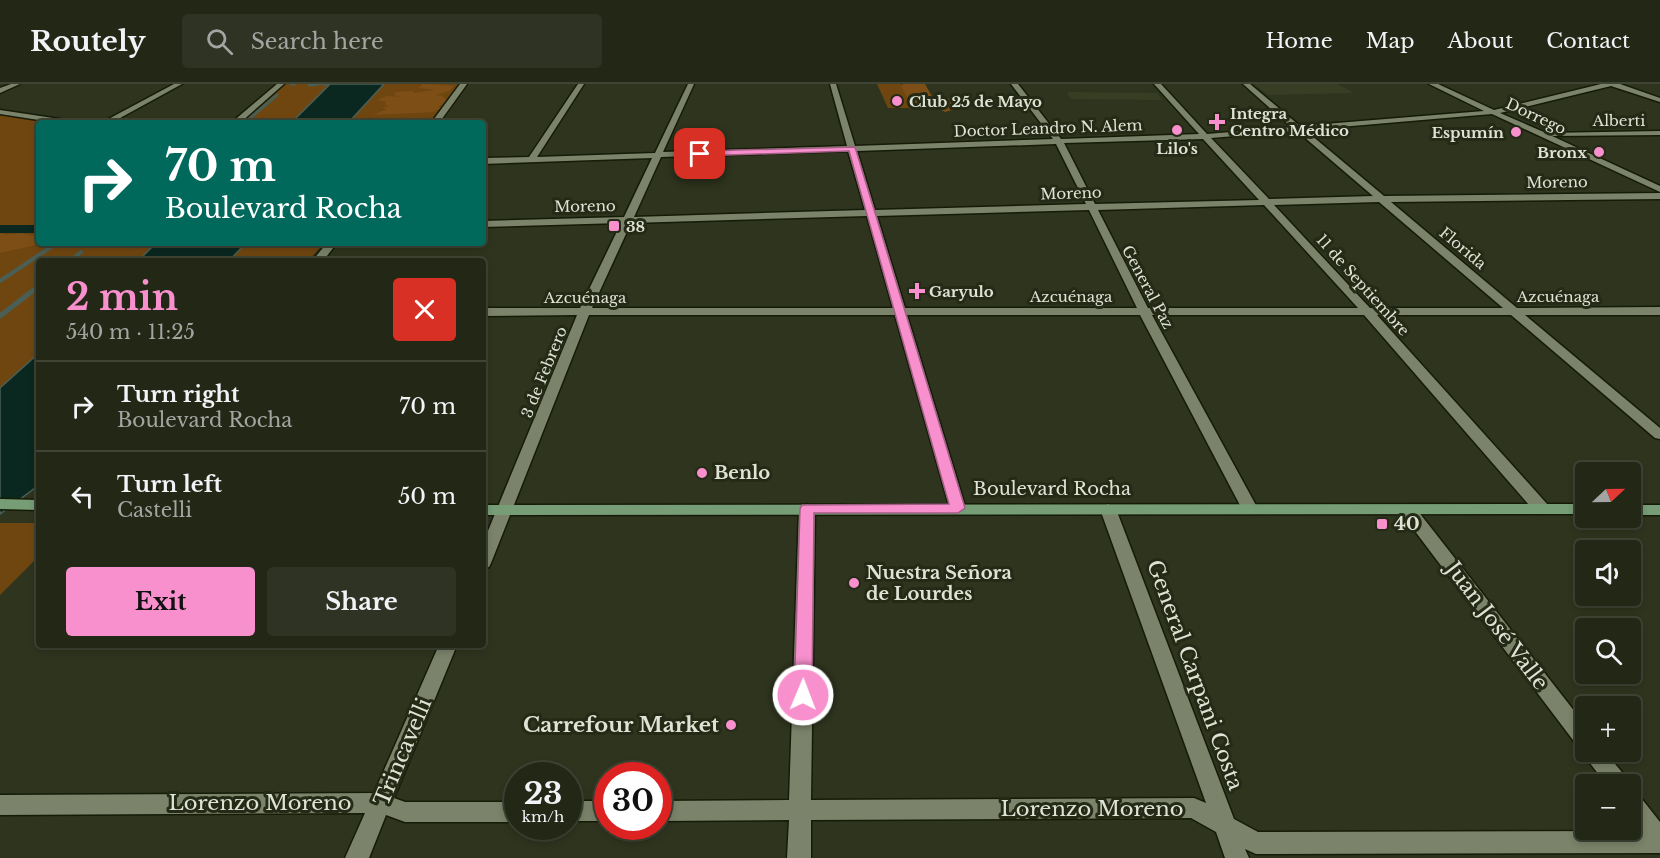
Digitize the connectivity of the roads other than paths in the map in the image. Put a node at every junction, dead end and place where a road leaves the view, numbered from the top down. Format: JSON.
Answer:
{"nodes":[{"id":1,"x":17,"y":84,"type":"edge"},
{"id":2,"x":179,"y":84,"type":"edge"},
{"id":3,"x":281,"y":84,"type":"edge"},
{"id":4,"x":464,"y":84,"type":"edge"},
{"id":5,"x":581,"y":84,"type":"edge"},
{"id":6,"x":690,"y":84,"type":"edge"},
{"id":7,"x":833,"y":84,"type":"edge"},
{"id":8,"x":1014,"y":84,"type":"edge"},
{"id":9,"x":1157,"y":84,"type":"edge"},
{"id":10,"x":1246,"y":84,"type":"edge"},
{"id":11,"x":1432,"y":84,"type":"edge"},
{"id":12,"x":1561,"y":84,"type":"edge"},
{"id":13,"x":1612,"y":84,"type":"edge"},
{"id":14,"x":0,"y":91,"type":"edge"},
{"id":15,"x":1580,"y":91,"type":"junction"},
{"id":16,"x":1660,"y":100,"type":"edge"},
{"id":17,"x":0,"y":112,"type":"edge"},
{"id":18,"x":1494,"y":112,"type":"junction"},
{"id":19,"x":53,"y":120,"type":"edge"},
{"id":20,"x":111,"y":120,"type":"edge"},
{"id":21,"x":239,"y":120,"type":"edge"},
{"id":22,"x":437,"y":120,"type":"edge"},
{"id":23,"x":1298,"y":130,"type":"junction"},
{"id":24,"x":1660,"y":133,"type":"edge"},
{"id":25,"x":1543,"y":134,"type":"junction"},
{"id":26,"x":1207,"y":136,"type":"junction"},
{"id":27,"x":1059,"y":141,"type":"junction"},
{"id":28,"x":852,"y":149,"type":"junction"},
{"id":29,"x":656,"y":155,"type":"junction"},
{"id":30,"x":531,"y":160,"type":"junction"},
{"id":31,"x":486,"y":161,"type":"edge"},
{"id":32,"x":1660,"y":189,"type":"edge"},
{"id":33,"x":1660,"y":196,"type":"edge"},
{"id":34,"x":1382,"y":200,"type":"junction"},
{"id":35,"x":1267,"y":202,"type":"junction"},
{"id":36,"x":1090,"y":207,"type":"junction"},
{"id":37,"x":870,"y":213,"type":"junction"},
{"id":38,"x":625,"y":220,"type":"junction"},
{"id":39,"x":486,"y":224,"type":"edge"},
{"id":40,"x":330,"y":246,"type":"edge"},
{"id":41,"x":320,"y":258,"type":"edge"},
{"id":42,"x":1144,"y":311,"type":"junction"},
{"id":43,"x":1367,"y":311,"type":"junction"},
{"id":44,"x":1513,"y":311,"type":"junction"},
{"id":45,"x":1660,"y":311,"type":"edge"},
{"id":46,"x":486,"y":312,"type":"edge"},
{"id":47,"x":584,"y":312,"type":"junction"},
{"id":48,"x":901,"y":312,"type":"junction"},
{"id":49,"x":1660,"y":435,"type":"edge"},
{"id":50,"x":0,"y":504,"type":"edge"},
{"id":51,"x":36,"y":505,"type":"edge"},
{"id":52,"x":958,"y":508,"type":"junction"},
{"id":53,"x":807,"y":509,"type":"junction"},
{"id":54,"x":1108,"y":509,"type":"junction"},
{"id":55,"x":1250,"y":509,"type":"junction"},
{"id":56,"x":1542,"y":509,"type":"junction"},
{"id":57,"x":1575,"y":509,"type":"edge"},
{"id":58,"x":486,"y":510,"type":"edge"},
{"id":59,"x":506,"y":510,"type":"junction"},
{"id":60,"x":1408,"y":510,"type":"junction"},
{"id":61,"x":1641,"y":510,"type":"edge"},
{"id":62,"x":1660,"y":510,"type":"edge"},
{"id":63,"x":486,"y":556,"type":"edge"},
{"id":64,"x":447,"y":648,"type":"edge"},
{"id":65,"x":1575,"y":728,"type":"edge"},
{"id":66,"x":1601,"y":762,"type":"edge"},
{"id":67,"x":1610,"y":774,"type":"edge"},
{"id":68,"x":381,"y":802,"type":"junction"},
{"id":69,"x":0,"y":804,"type":"edge"},
{"id":70,"x":801,"y":810,"type":"junction"},
{"id":71,"x":672,"y":811,"type":"edge"},
{"id":72,"x":504,"y":812,"type":"edge"},
{"id":73,"x":1641,"y":816,"type":"edge"},
{"id":74,"x":1226,"y":827,"type":"junction"},
{"id":75,"x":1660,"y":841,"type":"edge"},
{"id":76,"x":357,"y":858,"type":"edge"},
{"id":77,"x":799,"y":858,"type":"edge"},
{"id":78,"x":1237,"y":858,"type":"edge"}],
"edges":[{"from":1,"to":14,"type":"street"},
{"from":2,"to":20,"type":"street"},
{"from":3,"to":21,"type":"street"},
{"from":4,"to":22,"type":"street"},
{"from":5,"to":30,"type":"street"},
{"from":6,"to":29,"type":"street","name":"3 de Febrero"},
{"from":7,"to":28,"type":"street"},
{"from":8,"to":27,"type":"street","name":"General Paz"},
{"from":9,"to":26,"type":"street","name":"11 de Septiembre"},
{"from":10,"to":23,"type":"street","name":"Florida"},
{"from":11,"to":18,"type":"street","name":"Dorrego"},
{"from":12,"to":15,"type":"street"},
{"from":13,"to":15,"type":"street","name":"Doctor Leandro N. Alem"},
{"from":13,"to":16,"type":"street"},
{"from":15,"to":18,"type":"street","name":"Doctor Leandro N. Alem"},
{"from":17,"to":19,"type":"street"},
{"from":18,"to":23,"type":"street","name":"Doctor Leandro N. Alem"},
{"from":18,"to":25,"type":"street","name":"Dorrego"},
{"from":23,"to":26,"type":"street","name":"Doctor Leandro N. Alem"},
{"from":23,"to":34,"type":"street","name":"Florida"},
{"from":24,"to":25,"type":"street","name":"Alberti"},
{"from":25,"to":32,"type":"street","name":"Dorrego"},
{"from":26,"to":27,"type":"street","name":"Doctor Leandro N. Alem"},
{"from":26,"to":35,"type":"street","name":"11 de Septiembre"},
{"from":27,"to":28,"type":"street","name":"Doctor Leandro N. Alem"},
{"from":27,"to":36,"type":"street","name":"General Paz"},
{"from":28,"to":29,"type":"street","name":"Doctor Leandro N. Alem"},
{"from":28,"to":37,"type":"street"},
{"from":29,"to":30,"type":"street","name":"Doctor Leandro N. Alem"},
{"from":29,"to":38,"type":"street","name":"3 de Febrero"},
{"from":30,"to":31,"type":"street","name":"Doctor Leandro N. Alem"},
{"from":33,"to":34,"type":"street","name":"Moreno"},
{"from":34,"to":35,"type":"street","name":"Moreno"},
{"from":34,"to":44,"type":"street","name":"Florida"},
{"from":35,"to":36,"type":"street","name":"Moreno"},
{"from":35,"to":43,"type":"street","name":"11 de Septiembre"},
{"from":36,"to":37,"type":"street","name":"Moreno"},
{"from":36,"to":42,"type":"street","name":"General Paz"},
{"from":37,"to":38,"type":"street","name":"Moreno"},
{"from":37,"to":48,"type":"street"},
{"from":38,"to":39,"type":"street","name":"Moreno"},
{"from":38,"to":47,"type":"street","name":"3 de Febrero"},
{"from":40,"to":41,"type":"street"},
{"from":42,"to":43,"type":"street","name":"Azcuénaga"},
{"from":42,"to":48,"type":"street","name":"Azcuénaga"},
{"from":42,"to":55,"type":"street","name":"General Paz"},
{"from":43,"to":44,"type":"street","name":"Azcuénaga"},
{"from":43,"to":56,"type":"street","name":"11 de Septiembre"},
{"from":44,"to":45,"type":"street","name":"Azcuénaga"},
{"from":44,"to":49,"type":"street","name":"Florida"},
{"from":46,"to":47,"type":"street","name":"Azcuénaga"},
{"from":47,"to":48,"type":"street","name":"Azcuénaga"},
{"from":47,"to":59,"type":"street","name":"3 de Febrero"},
{"from":48,"to":52,"type":"street"},
{"from":50,"to":51,"type":"main road"},
{"from":52,"to":53,"type":"main road","name":"Boulevard Rocha"},
{"from":52,"to":54,"type":"main road","name":"Boulevard Rocha"},
{"from":53,"to":59,"type":"main road","name":"Boulevard Rocha"},
{"from":53,"to":70,"type":"street"},
{"from":54,"to":55,"type":"main road","name":"Boulevard Rocha"},
{"from":54,"to":74,"type":"street","name":"General Carpani Costa"},
{"from":55,"to":60,"type":"main road","name":"Boulevard Rocha"},
{"from":56,"to":57,"type":"main road","name":"Boulevard Rocha"},
{"from":56,"to":60,"type":"main road","name":"Boulevard Rocha"},
{"from":58,"to":59,"type":"main road","name":"Boulevard Rocha"},
{"from":59,"to":63,"type":"street"},
{"from":60,"to":65,"type":"street","name":"Juan José Valle"},
{"from":61,"to":62,"type":"main road"},
{"from":64,"to":68,"type":"street","name":"Trincavelli"},
{"from":66,"to":67,"type":"street"},
{"from":68,"to":69,"type":"street","name":"Lorenzo Moreno"},
{"from":68,"to":72,"type":"street","name":"Lorenzo Moreno"},
{"from":68,"to":76,"type":"street","name":"Trincavelli"},
{"from":70,"to":71,"type":"street","name":"Lorenzo Moreno"},
{"from":70,"to":74,"type":"street","name":"Lorenzo Moreno"},
{"from":70,"to":77,"type":"street"},
{"from":73,"to":75,"type":"street"},
{"from":74,"to":75,"type":"street","name":"Lorenzo Moreno"},
{"from":74,"to":78,"type":"street","name":"General Carpani Costa"}]}
